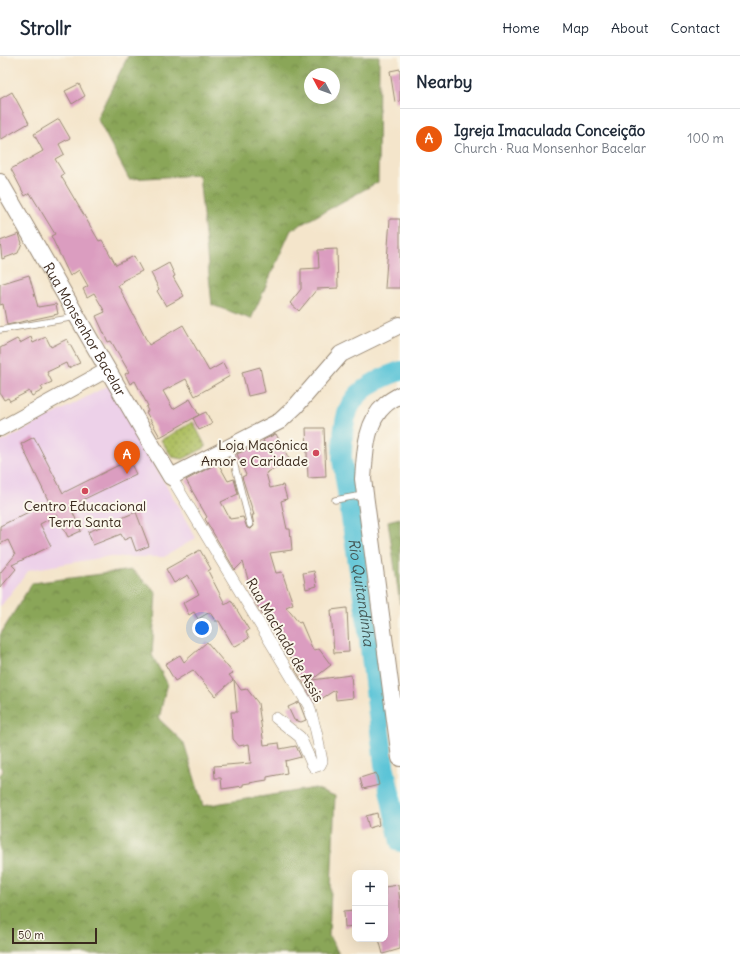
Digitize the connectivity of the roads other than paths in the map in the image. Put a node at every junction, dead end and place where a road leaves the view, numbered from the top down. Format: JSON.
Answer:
{"nodes":[{"id":1,"x":0,"y":182,"type":"edge"},
{"id":2,"x":78,"y":317,"type":"junction"},
{"id":3,"x":400,"y":325,"type":"edge"},
{"id":4,"x":0,"y":330,"type":"edge"},
{"id":5,"x":107,"y":370,"type":"junction"},
{"id":6,"x":400,"y":395,"type":"edge"},
{"id":7,"x":0,"y":429,"type":"edge"},
{"id":8,"x":230,"y":447,"type":"junction"},
{"id":9,"x":171,"y":477,"type":"junction"},
{"id":10,"x":366,"y":495,"type":"junction"},
{"id":11,"x":335,"y":500,"type":"dead end"},
{"id":12,"x":250,"y":526,"type":"dead end"},
{"id":13,"x":276,"y":718,"type":"dead end"},
{"id":14,"x":400,"y":758,"type":"edge"}],
"edges":[{"from":1,"to":2,"type":"main road","name":"Rua Monsenhor Bacelar"},
{"from":2,"to":4,"type":"lane"},
{"from":2,"to":5,"type":"main road","name":"Rua Monsenhor Bacelar"},
{"from":3,"to":8,"type":"main road"},
{"from":5,"to":7,"type":"street"},
{"from":5,"to":9,"type":"main road","name":"Rua Monsenhor Bacelar"},
{"from":6,"to":10,"type":"main road"},
{"from":8,"to":9,"type":"main road"},
{"from":8,"to":12,"type":"lane"},
{"from":9,"to":13,"type":"street","name":"Rua Machado de Assis"},
{"from":10,"to":11,"type":"lane"},
{"from":10,"to":14,"type":"main road"}]}
